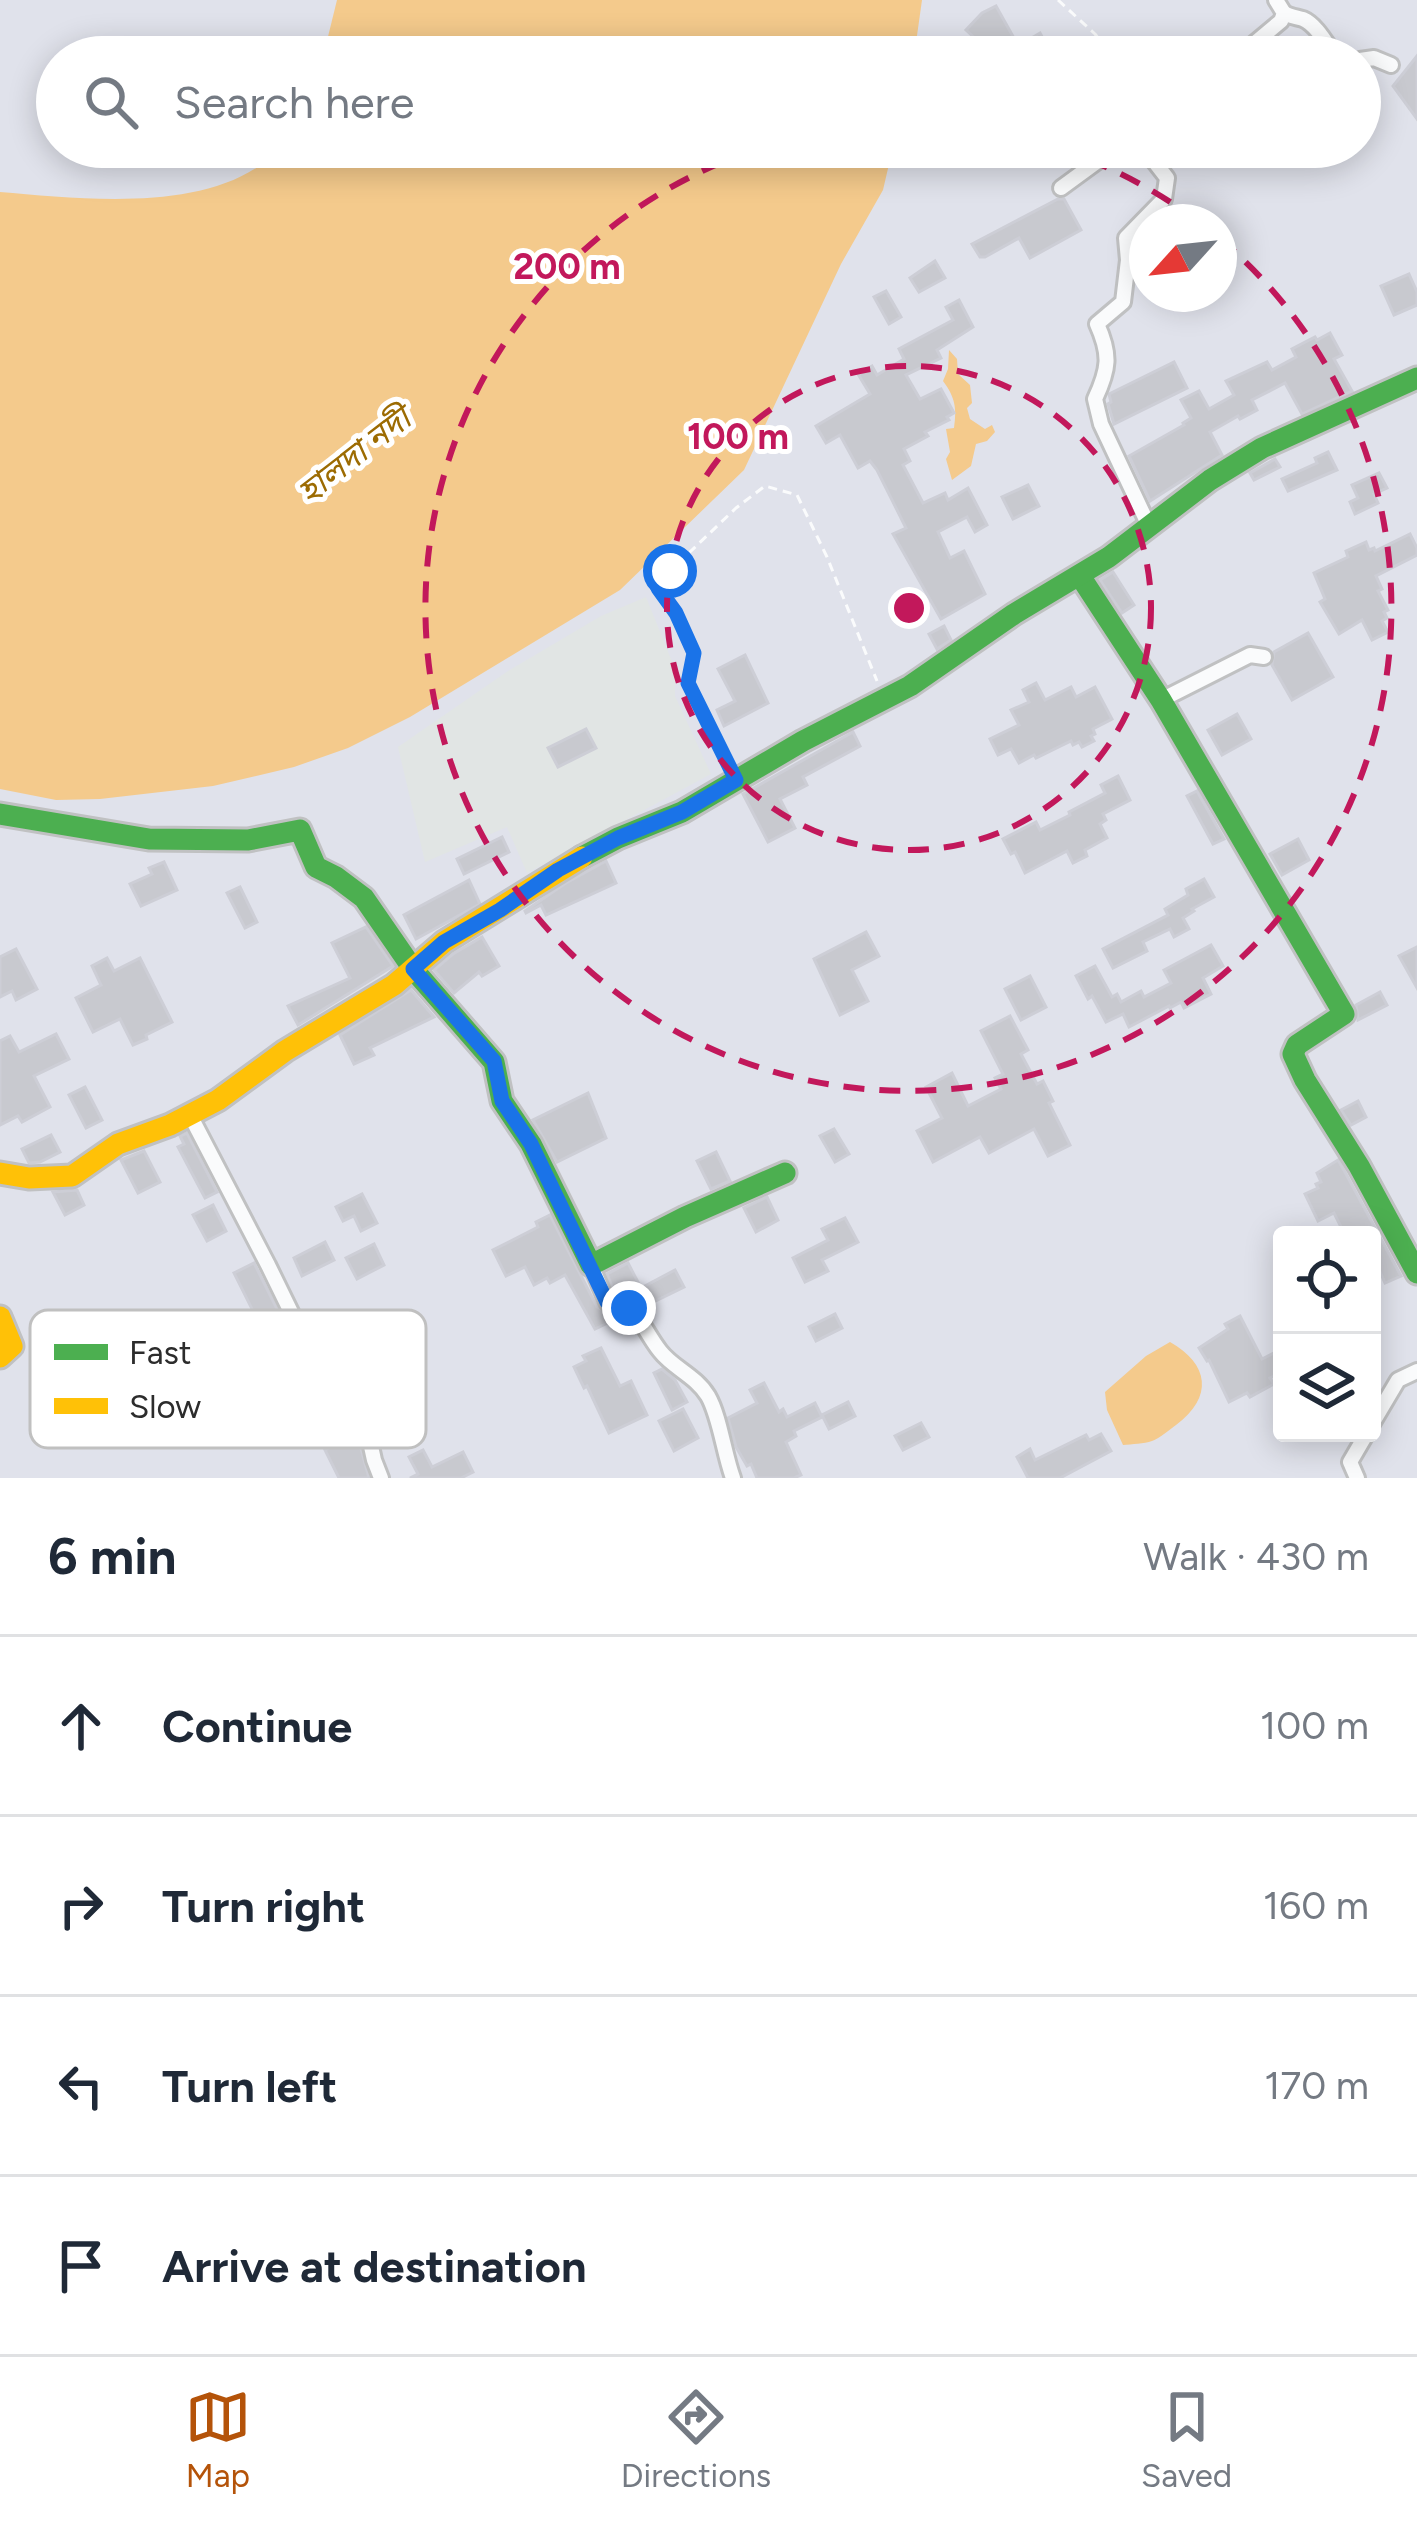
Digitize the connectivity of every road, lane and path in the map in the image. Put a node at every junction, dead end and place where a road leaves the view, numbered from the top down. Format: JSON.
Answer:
{"nodes":[{"id":1,"x":1058,"y":0,"type":"edge"},
{"id":2,"x":1280,"y":6,"type":"edge"},
{"id":3,"x":1097,"y":36,"type":"edge"},
{"id":4,"x":1263,"y":36,"type":"edge"},
{"id":5,"x":1320,"y":36,"type":"edge"},
{"id":6,"x":1381,"y":61,"type":"edge"},
{"id":7,"x":1391,"y":65,"type":"dead end"},
{"id":8,"x":1088,"y":168,"type":"edge"},
{"id":9,"x":1159,"y":168,"type":"edge"},
{"id":10,"x":1061,"y":188,"type":"dead end"},
{"id":11,"x":1417,"y":378,"type":"edge"},
{"id":12,"x":1149,"y":526,"type":"junction"},
{"id":13,"x":1080,"y":576,"type":"junction"},
{"id":14,"x":1264,"y":657,"type":"dead end"},
{"id":15,"x":889,"y":697,"type":"junction"},
{"id":16,"x":1161,"y":700,"type":"junction"},
{"id":17,"x":736,"y":780,"type":"junction"},
{"id":18,"x":0,"y":814,"type":"edge"},
{"id":19,"x":413,"y":969,"type":"junction"},
{"id":20,"x":190,"y":1115,"type":"junction"},
{"id":21,"x":0,"y":1173,"type":"edge"},
{"id":22,"x":784,"y":1173,"type":"dead end"},
{"id":23,"x":592,"y":1265,"type":"junction"},
{"id":24,"x":1417,"y":1274,"type":"edge"},
{"id":25,"x":290,"y":1310,"type":"edge"},
{"id":26,"x":0,"y":1317,"type":"edge"},
{"id":27,"x":0,"y":1357,"type":"edge"},
{"id":28,"x":1417,"y":1371,"type":"edge"},
{"id":29,"x":1381,"y":1408,"type":"edge"},
{"id":30,"x":1361,"y":1442,"type":"edge"},
{"id":31,"x":371,"y":1448,"type":"edge"},
{"id":32,"x":381,"y":1478,"type":"edge"},
{"id":33,"x":733,"y":1478,"type":"edge"},
{"id":34,"x":1357,"y":1478,"type":"edge"}],
"edges":[{"from":1,"to":3,"type":"path"},
{"from":2,"to":4,"type":"street"},
{"from":2,"to":5,"type":"street"},
{"from":6,"to":7,"type":"street"},
{"from":8,"to":10,"type":"street"},
{"from":9,"to":12,"type":"street"},
{"from":11,"to":12,"type":"street"},
{"from":12,"to":13,"type":"street"},
{"from":13,"to":15,"type":"street"},
{"from":13,"to":16,"type":"street"},
{"from":14,"to":16,"type":"street"},
{"from":15,"to":17,"type":"street"},
{"from":15,"to":17,"type":"path"},
{"from":16,"to":24,"type":"street"},
{"from":17,"to":19,"type":"street"},
{"from":18,"to":19,"type":"street"},
{"from":19,"to":20,"type":"street"},
{"from":19,"to":23,"type":"street"},
{"from":20,"to":21,"type":"street"},
{"from":20,"to":25,"type":"street"},
{"from":22,"to":23,"type":"street"},
{"from":23,"to":33,"type":"street"},
{"from":26,"to":27,"type":"street"},
{"from":28,"to":29,"type":"street"},
{"from":30,"to":34,"type":"street"},
{"from":31,"to":32,"type":"street"}]}
